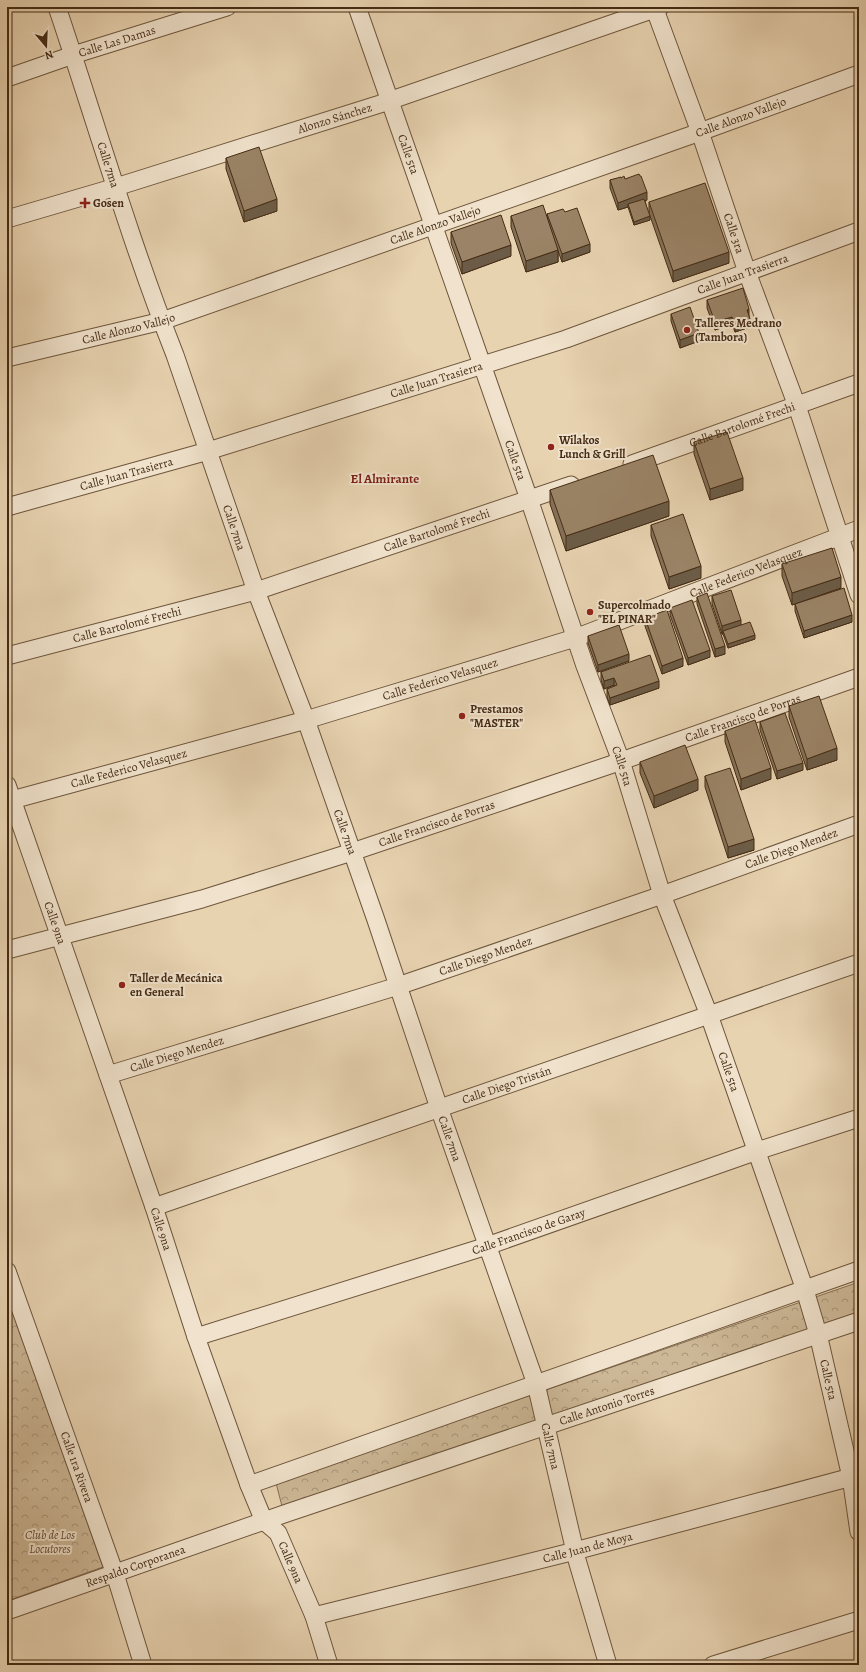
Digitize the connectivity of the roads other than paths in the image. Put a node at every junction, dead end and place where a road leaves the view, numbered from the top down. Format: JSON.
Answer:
{"nodes":[{"id":1,"x":57,"y":7,"type":"edge"},
{"id":2,"x":227,"y":7,"type":"edge"},
{"id":3,"x":357,"y":7,"type":"edge"},
{"id":4,"x":656,"y":8,"type":"edge"},
{"id":5,"x":73,"y":55,"type":"junction"},
{"id":6,"x":859,"y":74,"type":"edge"},
{"id":7,"x":7,"y":78,"type":"edge"},
{"id":8,"x":390,"y":101,"type":"junction"},
{"id":9,"x":700,"y":132,"type":"junction"},
{"id":10,"x":116,"y":187,"type":"junction"},
{"id":11,"x":7,"y":219,"type":"edge"},
{"id":12,"x":434,"y":226,"type":"junction"},
{"id":13,"x":859,"y":231,"type":"edge"},
{"id":14,"x":748,"y":272,"type":"junction"},
{"id":15,"x":162,"y":322,"type":"junction"},
{"id":16,"x":7,"y":358,"type":"edge"},
{"id":17,"x":482,"y":365,"type":"junction"},
{"id":18,"x":859,"y":383,"type":"edge"},
{"id":19,"x":797,"y":406,"type":"junction"},
{"id":20,"x":208,"y":451,"type":"junction"},
{"id":21,"x":618,"y":469,"type":"edge"},
{"id":22,"x":588,"y":479,"type":"edge"},
{"id":23,"x":529,"y":499,"type":"junction"},
{"id":24,"x":7,"y":507,"type":"edge"},
{"id":25,"x":859,"y":529,"type":"edge"},
{"id":26,"x":840,"y":536,"type":"junction"},
{"id":27,"x":256,"y":591,"type":"junction"},
{"id":28,"x":859,"y":595,"type":"edge"},
{"id":29,"x":575,"y":638,"type":"junction"},
{"id":30,"x":7,"y":656,"type":"edge"},
{"id":31,"x":859,"y":677,"type":"edge"},
{"id":32,"x":306,"y":720,"type":"junction"},
{"id":33,"x":620,"y":761,"type":"junction"},
{"id":34,"x":10,"y":793,"type":"edge"},
{"id":35,"x":859,"y":824,"type":"edge"},
{"id":36,"x":352,"y":852,"type":"junction"},
{"id":37,"x":662,"y":895,"type":"junction"},
{"id":38,"x":60,"y":936,"type":"junction"},
{"id":39,"x":7,"y":950,"type":"edge"},
{"id":40,"x":859,"y":963,"type":"edge"},
{"id":41,"x":398,"y":986,"type":"junction"},
{"id":42,"x":709,"y":1015,"type":"junction"},
{"id":43,"x":108,"y":1074,"type":"junction"},
{"id":44,"x":439,"y":1108,"type":"junction"},
{"id":45,"x":859,"y":1118,"type":"edge"},
{"id":46,"x":757,"y":1151,"type":"junction"},
{"id":47,"x":154,"y":1207,"type":"junction"},
{"id":48,"x":487,"y":1246,"type":"junction"},
{"id":49,"x":859,"y":1270,"type":"edge"},
{"id":50,"x":7,"y":1271,"type":"edge"},
{"id":51,"x":805,"y":1290,"type":"junction"},
{"id":52,"x":859,"y":1321,"type":"edge"},
{"id":53,"x":818,"y":1334,"type":"junction"},
{"id":54,"x":196,"y":1337,"type":"junction"},
{"id":55,"x":536,"y":1384,"type":"junction"},
{"id":56,"x":545,"y":1427,"type":"junction"},
{"id":57,"x":855,"y":1476,"type":"edge"},
{"id":58,"x":249,"y":1485,"type":"junction"},
{"id":59,"x":264,"y":1521,"type":"junction"},
{"id":60,"x":859,"y":1532,"type":"edge"},
{"id":61,"x":575,"y":1551,"type":"junction"},
{"id":62,"x":115,"y":1574,"type":"junction"},
{"id":63,"x":7,"y":1611,"type":"edge"},
{"id":64,"x":314,"y":1616,"type":"junction"},
{"id":65,"x":859,"y":1620,"type":"edge"},
{"id":66,"x":143,"y":1665,"type":"edge"},
{"id":67,"x":329,"y":1665,"type":"edge"},
{"id":68,"x":608,"y":1665,"type":"edge"},
{"id":69,"x":713,"y":1665,"type":"edge"}],
"edges":[{"from":1,"to":5,"type":"street","name":"Calle 7ma"},
{"from":2,"to":5,"type":"street","name":"Calle Las Damas"},
{"from":3,"to":8,"type":"street","name":"Calle 5ta"},
{"from":4,"to":8,"type":"street","name":"Alonzo Sánchez"},
{"from":4,"to":9,"type":"street","name":"Calle 3ra"},
{"from":5,"to":7,"type":"street","name":"Calle Las Damas"},
{"from":5,"to":10,"type":"street","name":"Calle 7ma"},
{"from":6,"to":9,"type":"street","name":"Calle Alonzo Vallejo"},
{"from":8,"to":10,"type":"street","name":"Alonzo Sánchez"},
{"from":8,"to":12,"type":"street","name":"Calle 5ta"},
{"from":9,"to":12,"type":"street","name":"Calle Alonzo Vallejo"},
{"from":9,"to":14,"type":"street","name":"Calle 3ra"},
{"from":10,"to":11,"type":"street","name":"Alonzo Sánchez"},
{"from":10,"to":15,"type":"street","name":"Calle 7ma"},
{"from":12,"to":15,"type":"street","name":"Calle Alonzo Vallejo"},
{"from":12,"to":17,"type":"street","name":"Calle 5ta"},
{"from":13,"to":14,"type":"street","name":"Calle Juan Trasierra"},
{"from":14,"to":17,"type":"street","name":"Calle Juan Trasierra"},
{"from":14,"to":19,"type":"street","name":"Calle 3ra"},
{"from":15,"to":16,"type":"street","name":"Calle Alonzo Vallejo"},
{"from":15,"to":20,"type":"street","name":"Calle 7ma"},
{"from":17,"to":20,"type":"street","name":"Calle Juan Trasierra"},
{"from":17,"to":23,"type":"street","name":"Calle 5ta"},
{"from":18,"to":19,"type":"street","name":"Calle Bartolomé Frechi"},
{"from":19,"to":21,"type":"street","name":"Calle Bartolomé Frechi"},
{"from":19,"to":26,"type":"street","name":"Calle 3ra"},
{"from":20,"to":24,"type":"street","name":"Calle Juan Trasierra"},
{"from":20,"to":27,"type":"street","name":"Calle 7ma"},
{"from":22,"to":23,"type":"street","name":"Calle Bartolomé Frechi"},
{"from":23,"to":27,"type":"street","name":"Calle Bartolomé Frechi"},
{"from":23,"to":29,"type":"street","name":"Calle 5ta"},
{"from":25,"to":26,"type":"street","name":"Calle Federico Velasquez"},
{"from":26,"to":28,"type":"street","name":"Calle 3ra"},
{"from":26,"to":29,"type":"street","name":"Calle Federico Velasquez"},
{"from":27,"to":30,"type":"street","name":"Calle Bartolomé Frechi"},
{"from":27,"to":32,"type":"street","name":"Calle 7ma"},
{"from":29,"to":32,"type":"street","name":"Calle Federico Velasquez"},
{"from":29,"to":33,"type":"street","name":"Calle 5ta"},
{"from":31,"to":33,"type":"street","name":"Calle Francisco de Porras"},
{"from":32,"to":34,"type":"street","name":"Calle Federico Velasquez"},
{"from":32,"to":36,"type":"street","name":"Calle 7ma"},
{"from":33,"to":36,"type":"street","name":"Calle Francisco de Porras"},
{"from":33,"to":37,"type":"street","name":"Calle 5ta"},
{"from":34,"to":38,"type":"street","name":"Calle 9na"},
{"from":35,"to":37,"type":"street","name":"Calle Diego Mendez"},
{"from":36,"to":38,"type":"street","name":"Calle Francisco de Porras"},
{"from":36,"to":41,"type":"street","name":"Calle 7ma"},
{"from":37,"to":41,"type":"street","name":"Calle Diego Mendez"},
{"from":37,"to":42,"type":"street","name":"Calle 5ta"},
{"from":38,"to":39,"type":"street","name":"Calle Francisco de Porras"},
{"from":38,"to":43,"type":"street","name":"Calle 9na"},
{"from":40,"to":42,"type":"street","name":"Calle Diego Tristán"},
{"from":41,"to":43,"type":"street","name":"Calle Diego Mendez"},
{"from":41,"to":44,"type":"street","name":"Calle 7ma"},
{"from":42,"to":44,"type":"street","name":"Calle Diego Tristán"},
{"from":42,"to":46,"type":"street","name":"Calle 5ta"},
{"from":43,"to":47,"type":"street","name":"Calle 9na"},
{"from":44,"to":47,"type":"street","name":"Calle Diego Tristán"},
{"from":44,"to":48,"type":"street","name":"Calle 7ma"},
{"from":45,"to":46,"type":"street","name":"Calle Francisco de Garay"},
{"from":46,"to":48,"type":"street","name":"Calle Francisco de Garay"},
{"from":46,"to":51,"type":"street","name":"Calle 5ta"},
{"from":47,"to":54,"type":"street","name":"Calle 9na"},
{"from":48,"to":54,"type":"street","name":"Calle Francisco de Garay"},
{"from":48,"to":55,"type":"street","name":"Calle 7ma"},
{"from":49,"to":51,"type":"street"},
{"from":50,"to":62,"type":"street","name":"Calle 1ra Rivera"},
{"from":51,"to":53,"type":"street","name":"Calle 5ta"},
{"from":51,"to":55,"type":"street"},
{"from":52,"to":53,"type":"street","name":"Calle Antonio Torres"},
{"from":53,"to":56,"type":"street","name":"Calle Antonio Torres"},
{"from":53,"to":57,"type":"street","name":"Calle 5ta"},
{"from":54,"to":58,"type":"street","name":"Calle 9na"},
{"from":55,"to":56,"type":"street","name":"Calle 7ma"},
{"from":55,"to":58,"type":"street"},
{"from":56,"to":59,"type":"street","name":"Calle Antonio Torres"},
{"from":56,"to":61,"type":"street","name":"Calle 7ma"},
{"from":57,"to":60,"type":"street","name":"Calle 5ta"},
{"from":57,"to":61,"type":"street","name":"Calle Juan de Moya"},
{"from":58,"to":59,"type":"street","name":"Calle 9na"},
{"from":59,"to":62,"type":"street","name":"Respaldo Corporanea"},
{"from":59,"to":64,"type":"street","name":"Calle 9na"},
{"from":61,"to":64,"type":"street","name":"Calle Juan de Moya"},
{"from":61,"to":68,"type":"street","name":"Calle 7ma"},
{"from":62,"to":63,"type":"street","name":"Respaldo Corporanea"},
{"from":62,"to":66,"type":"street","name":"Calle 1ra Rivera"},
{"from":64,"to":67,"type":"street","name":"Calle 9na"},
{"from":65,"to":69,"type":"street"}]}
